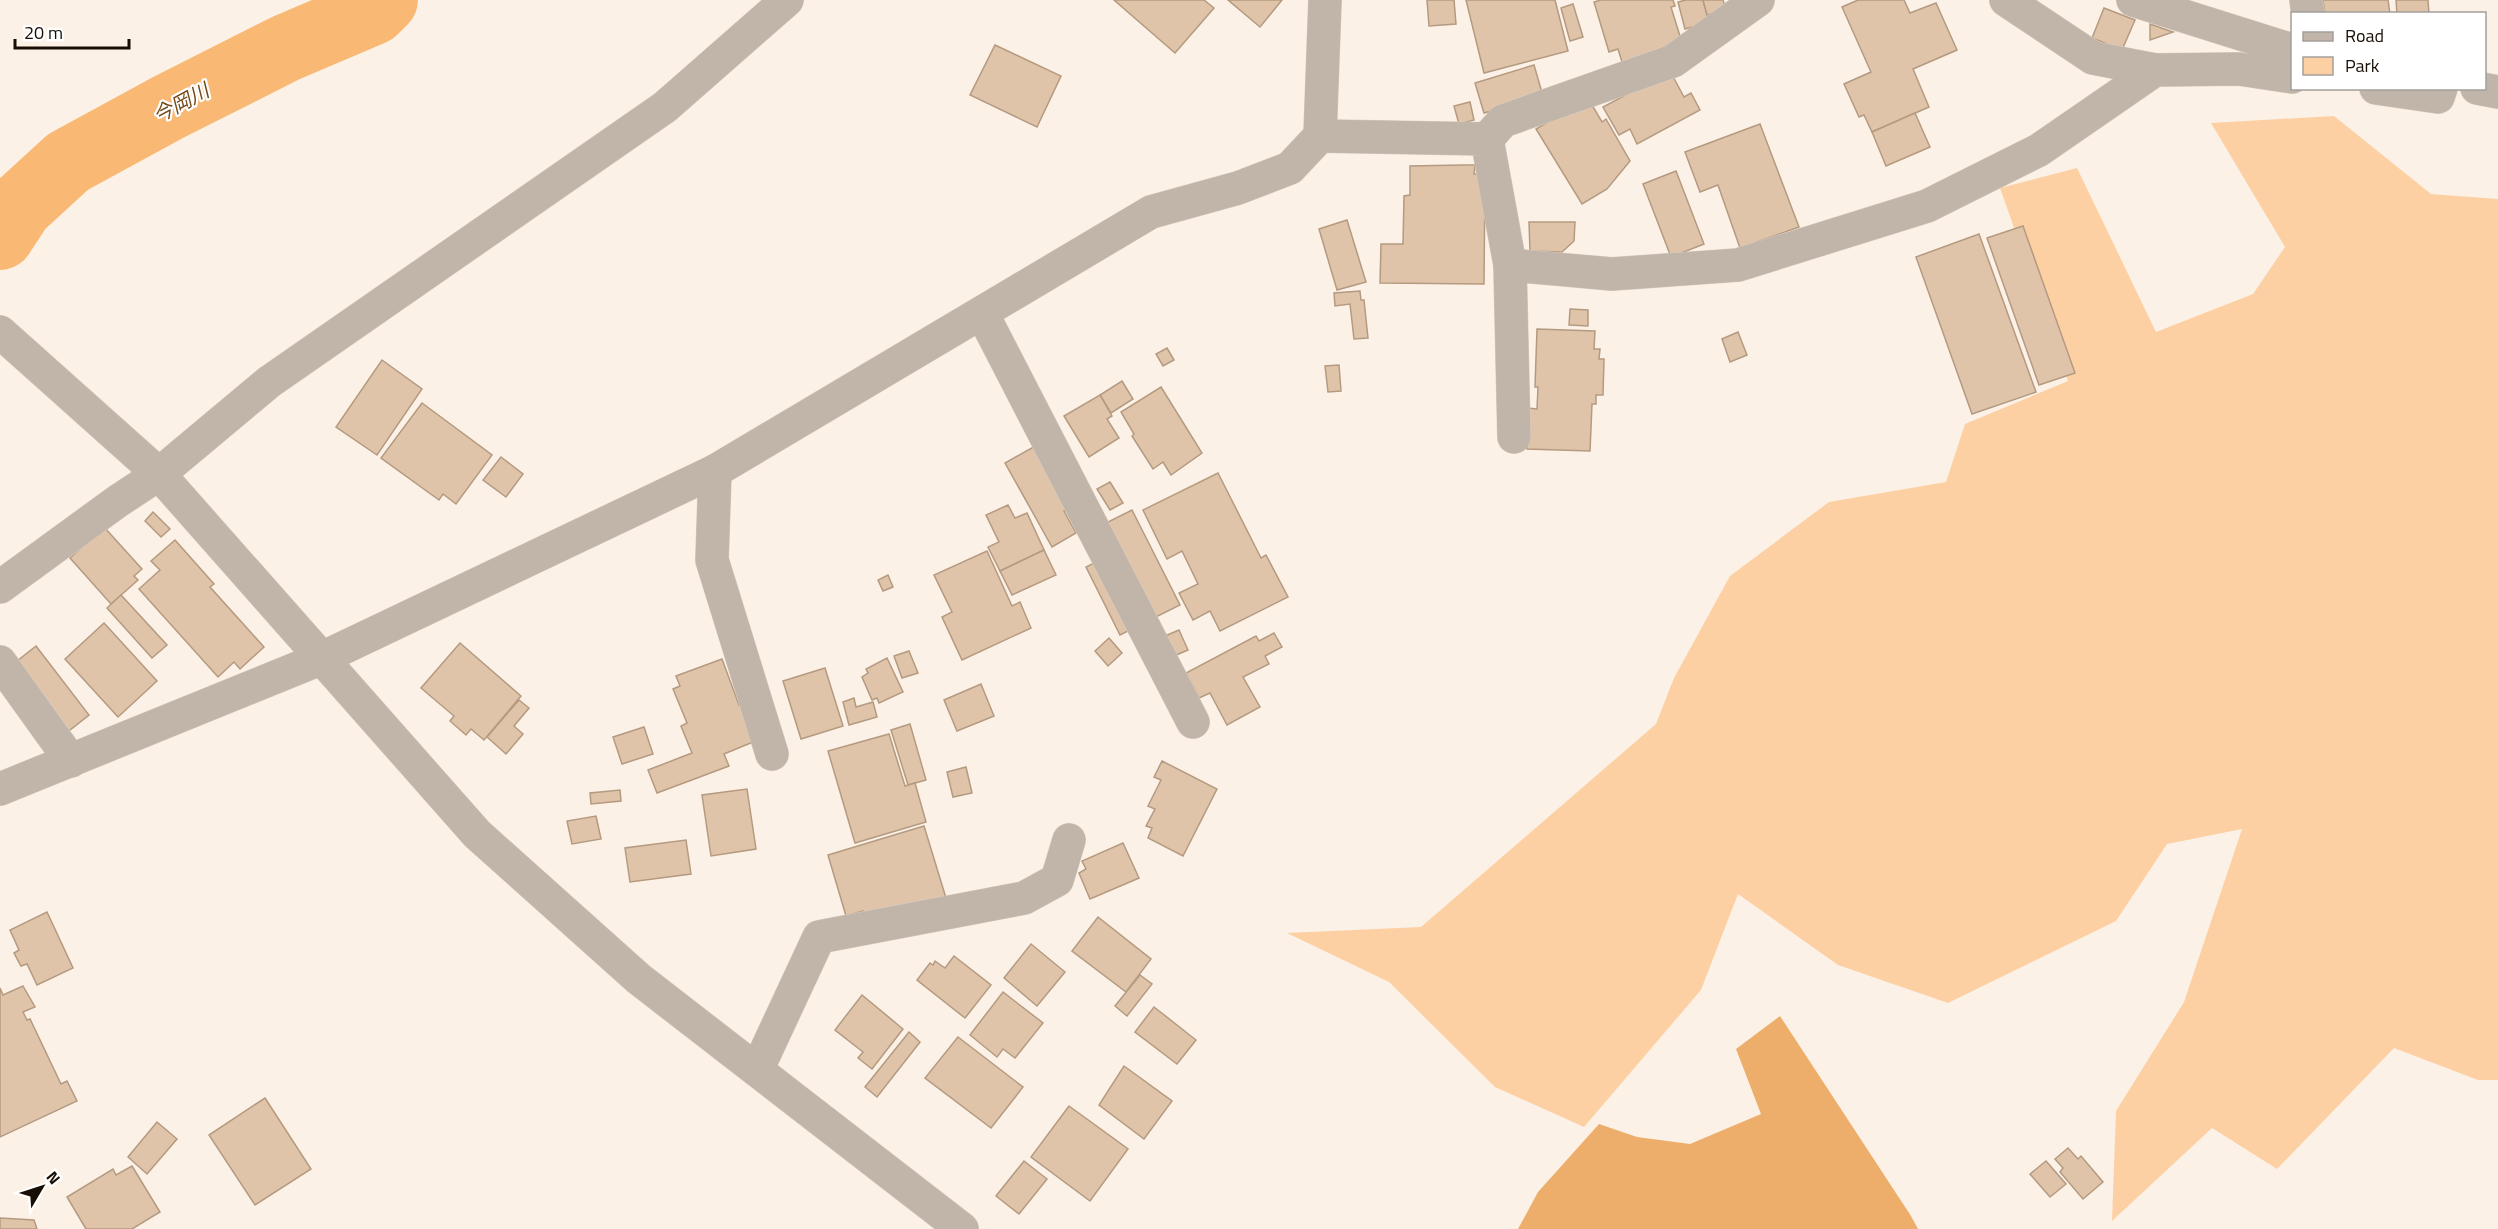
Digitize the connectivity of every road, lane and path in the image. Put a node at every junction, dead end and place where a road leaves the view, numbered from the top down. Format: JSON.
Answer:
{"nodes":[{"id":1,"x":787,"y":0,"type":"edge"},
{"id":2,"x":1325,"y":0,"type":"edge"},
{"id":3,"x":1758,"y":0,"type":"edge"},
{"id":4,"x":2006,"y":0,"type":"edge"},
{"id":5,"x":2133,"y":0,"type":"edge"},
{"id":6,"x":2164,"y":5,"type":"edge"},
{"id":7,"x":2291,"y":50,"type":"edge"},
{"id":8,"x":2155,"y":70,"type":"junction"},
{"id":9,"x":2291,"y":77,"type":"edge"},
{"id":10,"x":2390,"y":90,"type":"edge"},
{"id":11,"x":2440,"y":90,"type":"edge"},
{"id":12,"x":1320,"y":136,"type":"junction"},
{"id":13,"x":1487,"y":139,"type":"junction"},
{"id":14,"x":1510,"y":265,"type":"junction"},
{"id":15,"x":982,"y":313,"type":"junction"},
{"id":16,"x":0,"y":332,"type":"edge"},
{"id":17,"x":1514,"y":437,"type":"dead end"},
{"id":18,"x":715,"y":471,"type":"junction"},
{"id":19,"x":159,"y":474,"type":"junction"},
{"id":20,"x":0,"y":587,"type":"edge"},
{"id":21,"x":320,"y":659,"type":"junction"},
{"id":22,"x":0,"y":662,"type":"edge"},
{"id":23,"x":1193,"y":722,"type":"dead end"},
{"id":24,"x":772,"y":754,"type":"dead end"},
{"id":25,"x":71,"y":761,"type":"junction"},
{"id":26,"x":0,"y":789,"type":"edge"},
{"id":27,"x":1069,"y":840,"type":"dead end"},
{"id":28,"x":757,"y":1070,"type":"junction"},
{"id":29,"x":962,"y":1229,"type":"edge"}],
"edges":[{"from":1,"to":19,"type":"street"},
{"from":2,"to":12,"type":"street"},
{"from":3,"to":13,"type":"street"},
{"from":4,"to":8,"type":"street"},
{"from":5,"to":6,"type":"street"},
{"from":6,"to":7,"type":"street"},
{"from":8,"to":9,"type":"street"},
{"from":8,"to":14,"type":"street"},
{"from":10,"to":11,"type":"street"},
{"from":12,"to":13,"type":"street"},
{"from":12,"to":15,"type":"street"},
{"from":13,"to":14,"type":"street"},
{"from":14,"to":17,"type":"street"},
{"from":15,"to":18,"type":"street"},
{"from":15,"to":23,"type":"street"},
{"from":16,"to":19,"type":"street"},
{"from":18,"to":21,"type":"street"},
{"from":18,"to":24,"type":"street"},
{"from":19,"to":20,"type":"street"},
{"from":19,"to":21,"type":"street"},
{"from":21,"to":25,"type":"street"},
{"from":21,"to":28,"type":"street"},
{"from":22,"to":25,"type":"street"},
{"from":25,"to":26,"type":"street"},
{"from":27,"to":28,"type":"street"},
{"from":28,"to":29,"type":"street"}]}
